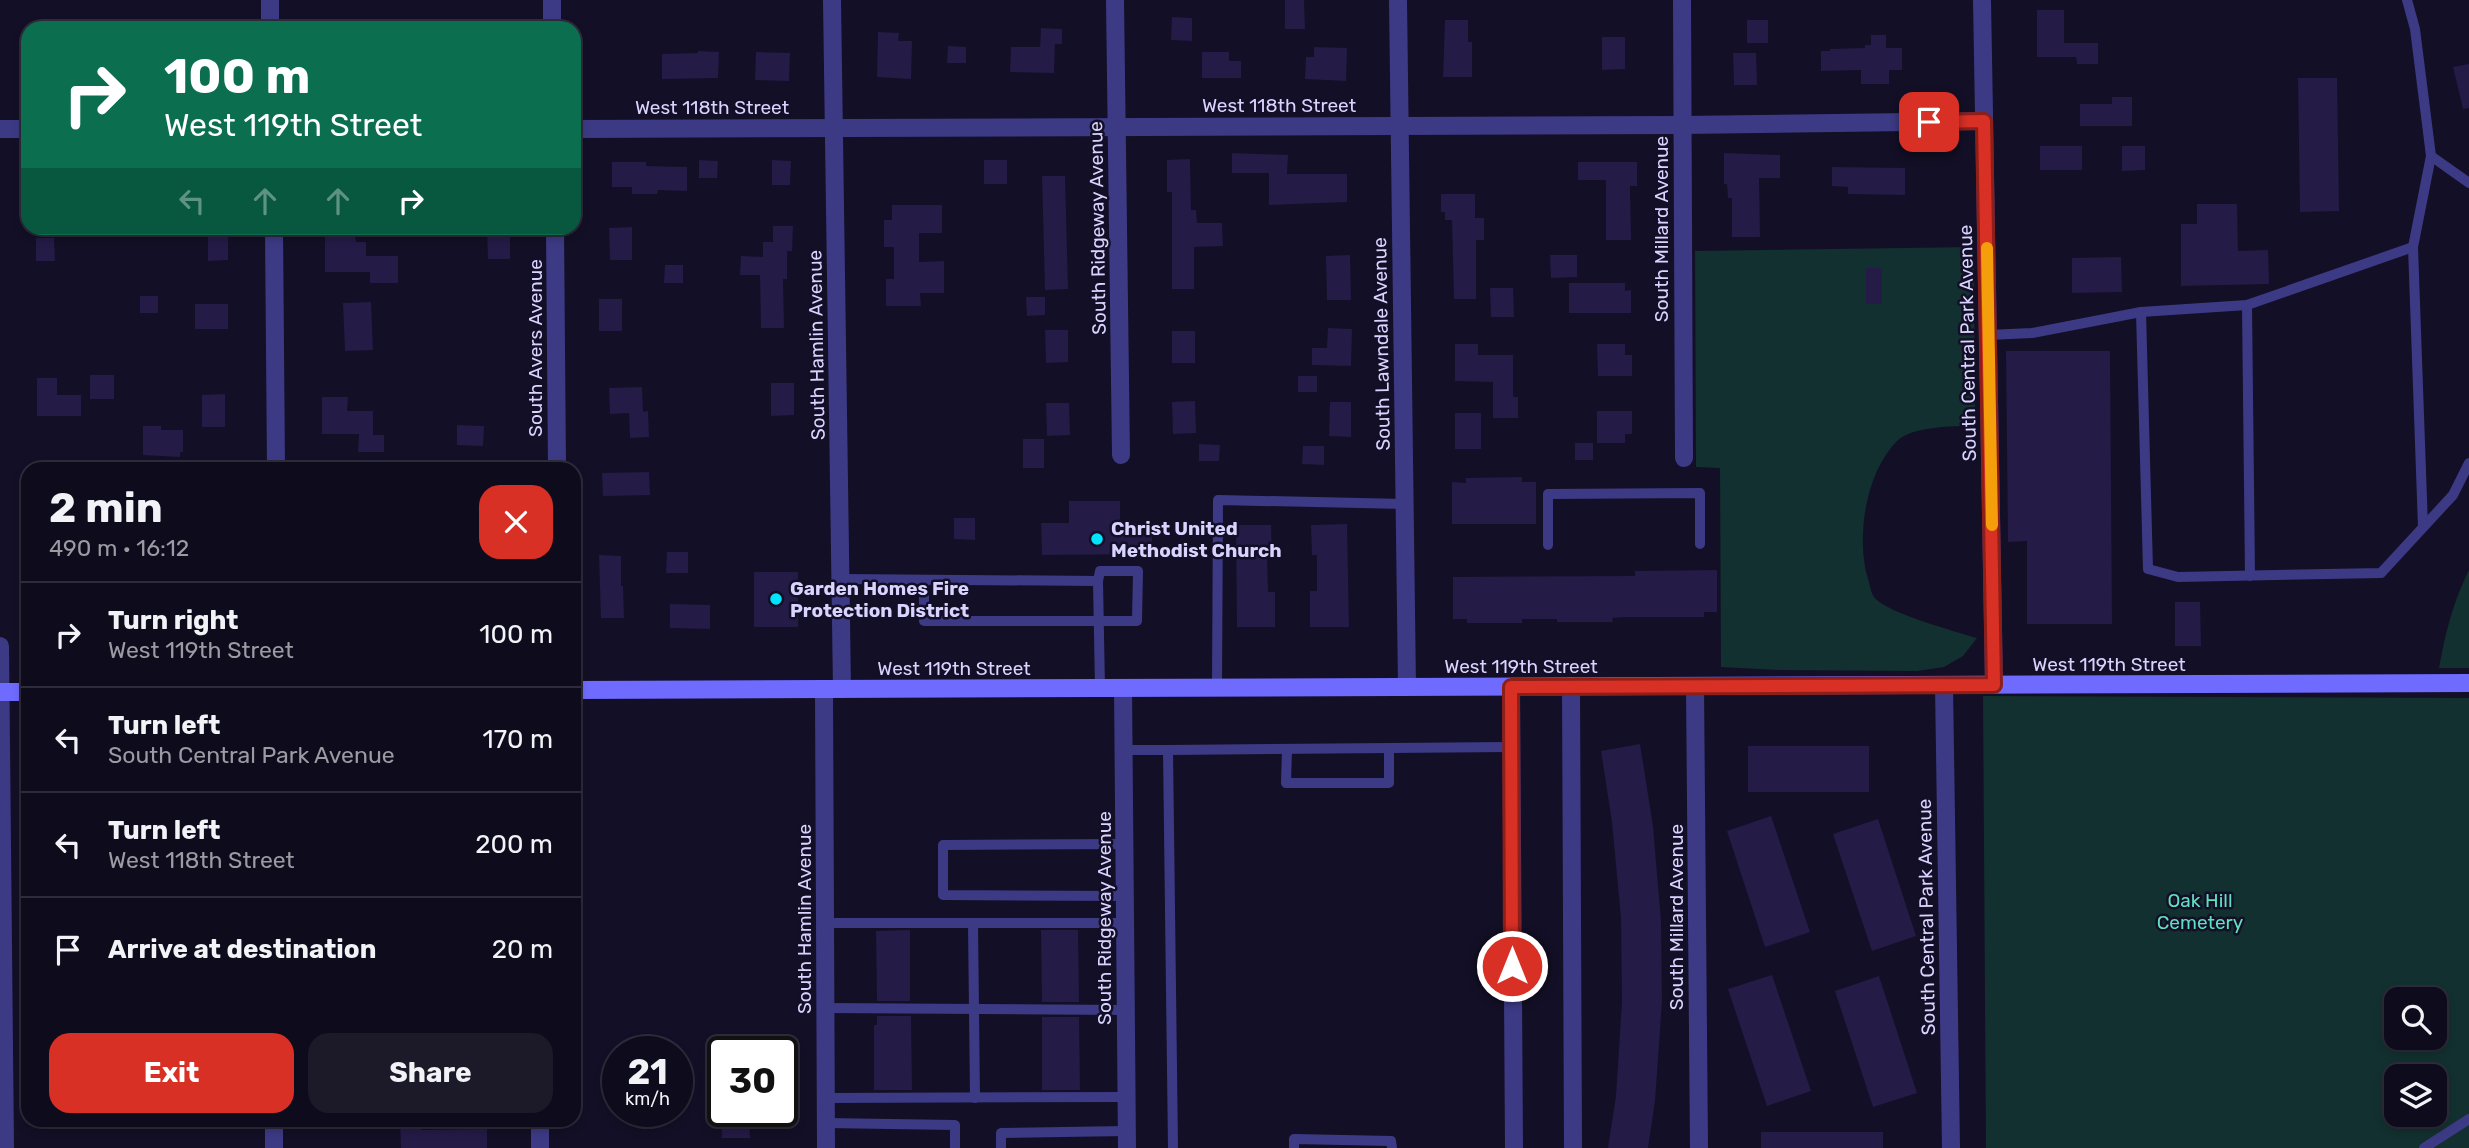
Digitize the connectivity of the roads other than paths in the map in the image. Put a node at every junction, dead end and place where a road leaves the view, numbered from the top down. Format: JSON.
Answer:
{"nodes":[{"id":1,"x":270,"y":0,"type":"edge"},
{"id":2,"x":552,"y":0,"type":"edge"},
{"id":3,"x":832,"y":0,"type":"edge"},
{"id":4,"x":1115,"y":0,"type":"edge"},
{"id":5,"x":1398,"y":0,"type":"edge"},
{"id":6,"x":1682,"y":0,"type":"edge"},
{"id":7,"x":1982,"y":0,"type":"edge"},
{"id":8,"x":2407,"y":0,"type":"edge"},
{"id":9,"x":270,"y":21,"type":"edge"},
{"id":10,"x":552,"y":21,"type":"edge"},
{"id":11,"x":1984,"y":121,"type":"junction"},
{"id":12,"x":1400,"y":125,"type":"junction"},
{"id":13,"x":1681,"y":125,"type":"junction"},
{"id":14,"x":834,"y":127,"type":"junction"},
{"id":15,"x":1116,"y":127,"type":"junction"},
{"id":16,"x":0,"y":129,"type":"edge"},
{"id":17,"x":21,"y":129,"type":"edge"},
{"id":18,"x":581,"y":129,"type":"edge"},
{"id":19,"x":2431,"y":156,"type":"junction"},
{"id":20,"x":2469,"y":183,"type":"edge"},
{"id":21,"x":274,"y":235,"type":"edge"},
{"id":22,"x":555,"y":235,"type":"edge"},
{"id":23,"x":2413,"y":247,"type":"junction"},
{"id":24,"x":2246,"y":305,"type":"junction"},
{"id":25,"x":2141,"y":312,"type":"junction"},
{"id":26,"x":1989,"y":335,"type":"junction"},
{"id":27,"x":1121,"y":455,"type":"dead end"},
{"id":28,"x":1684,"y":458,"type":"dead end"},
{"id":29,"x":276,"y":462,"type":"edge"},
{"id":30,"x":556,"y":462,"type":"edge"},
{"id":31,"x":2469,"y":463,"type":"edge"},
{"id":32,"x":1405,"y":503,"type":"junction"},
{"id":33,"x":2423,"y":527,"type":"junction"},
{"id":34,"x":1700,"y":544,"type":"dead end"},
{"id":35,"x":1548,"y":545,"type":"dead end"},
{"id":36,"x":2250,"y":576,"type":"junction"},
{"id":37,"x":841,"y":579,"type":"junction"},
{"id":38,"x":1098,"y":580,"type":"junction"},
{"id":39,"x":924,"y":581,"type":"junction"},
{"id":40,"x":1099,"y":620,"type":"junction"},
{"id":41,"x":0,"y":646,"type":"edge"},
{"id":42,"x":2469,"y":683,"type":"edge"},
{"id":43,"x":1944,"y":685,"type":"junction"},
{"id":44,"x":1994,"y":685,"type":"junction"},
{"id":45,"x":1571,"y":686,"type":"junction"},
{"id":46,"x":1695,"y":686,"type":"junction"},
{"id":47,"x":1407,"y":687,"type":"junction"},
{"id":48,"x":1511,"y":687,"type":"junction"},
{"id":49,"x":1100,"y":688,"type":"junction"},
{"id":50,"x":1123,"y":688,"type":"junction"},
{"id":51,"x":1217,"y":688,"type":"junction"},
{"id":52,"x":833,"y":689,"type":"junction"},
{"id":53,"x":581,"y":690,"type":"edge"},
{"id":54,"x":0,"y":692,"type":"edge"},
{"id":55,"x":21,"y":692,"type":"edge"},
{"id":56,"x":1510,"y":747,"type":"junction"},
{"id":57,"x":1389,"y":748,"type":"junction"},
{"id":58,"x":1287,"y":749,"type":"junction"},
{"id":59,"x":1124,"y":750,"type":"junction"},
{"id":60,"x":1168,"y":750,"type":"junction"},
{"id":61,"x":1125,"y":844,"type":"junction"},
{"id":62,"x":1125,"y":896,"type":"junction"},
{"id":63,"x":825,"y":923,"type":"junction"},
{"id":64,"x":973,"y":923,"type":"junction"},
{"id":65,"x":1125,"y":923,"type":"junction"},
{"id":66,"x":826,"y":1008,"type":"junction"},
{"id":67,"x":973,"y":1009,"type":"junction"},
{"id":68,"x":1126,"y":1010,"type":"junction"},
{"id":69,"x":1127,"y":1097,"type":"junction"},
{"id":70,"x":826,"y":1098,"type":"junction"},
{"id":71,"x":975,"y":1098,"type":"junction"},
{"id":72,"x":2469,"y":1119,"type":"edge"},
{"id":73,"x":826,"y":1123,"type":"junction"},
{"id":74,"x":274,"y":1127,"type":"edge"},
{"id":75,"x":540,"y":1127,"type":"edge"},
{"id":76,"x":1127,"y":1140,"type":"edge"},
{"id":77,"x":5,"y":1148,"type":"edge"},
{"id":78,"x":274,"y":1148,"type":"edge"},
{"id":79,"x":540,"y":1148,"type":"edge"},
{"id":80,"x":826,"y":1148,"type":"edge"},
{"id":81,"x":955,"y":1148,"type":"edge"},
{"id":82,"x":1001,"y":1148,"type":"edge"},
{"id":83,"x":1173,"y":1148,"type":"edge"},
{"id":84,"x":1294,"y":1148,"type":"edge"},
{"id":85,"x":1391,"y":1148,"type":"edge"},
{"id":86,"x":1514,"y":1148,"type":"edge"},
{"id":87,"x":1573,"y":1148,"type":"edge"},
{"id":88,"x":1699,"y":1148,"type":"edge"},
{"id":89,"x":1951,"y":1148,"type":"edge"},
{"id":90,"x":2424,"y":1148,"type":"edge"}],
"edges":[{"from":1,"to":9,"type":"street"},
{"from":2,"to":10,"type":"street"},
{"from":3,"to":14,"type":"street","name":"South Hamlin Avenue"},
{"from":4,"to":15,"type":"street","name":"South Ridgeway Avenue"},
{"from":5,"to":12,"type":"street","name":"South Lawndale Avenue"},
{"from":6,"to":13,"type":"street","name":"South Millard Avenue"},
{"from":7,"to":11,"type":"street","name":"South Central Park Avenue"},
{"from":8,"to":19,"type":"lane"},
{"from":11,"to":13,"type":"street","name":"West 118th Street"},
{"from":11,"to":26,"type":"street","name":"South Central Park Avenue"},
{"from":12,"to":13,"type":"street","name":"West 118th Street"},
{"from":12,"to":15,"type":"street","name":"West 118th Street"},
{"from":12,"to":32,"type":"street","name":"South Lawndale Avenue"},
{"from":13,"to":28,"type":"street","name":"South Millard Avenue"},
{"from":14,"to":15,"type":"street","name":"West 118th Street"},
{"from":14,"to":18,"type":"street","name":"West 118th Street"},
{"from":14,"to":37,"type":"street","name":"South Hamlin Avenue"},
{"from":15,"to":27,"type":"street","name":"South Ridgeway Avenue"},
{"from":16,"to":17,"type":"street"},
{"from":19,"to":20,"type":"lane"},
{"from":19,"to":23,"type":"lane"},
{"from":21,"to":29,"type":"street"},
{"from":22,"to":30,"type":"street","name":"South Avers Avenue"},
{"from":23,"to":24,"type":"lane"},
{"from":23,"to":33,"type":"lane"},
{"from":24,"to":25,"type":"lane"},
{"from":24,"to":36,"type":"lane"},
{"from":25,"to":26,"type":"lane"},
{"from":25,"to":36,"type":"lane"},
{"from":26,"to":44,"type":"street","name":"South Central Park Avenue"},
{"from":31,"to":33,"type":"lane"},
{"from":32,"to":47,"type":"street","name":"South Lawndale Avenue"},
{"from":32,"to":51,"type":"lane"},
{"from":33,"to":36,"type":"lane"},
{"from":34,"to":35,"type":"lane"},
{"from":37,"to":39,"type":"lane"},
{"from":37,"to":52,"type":"street","name":"South Hamlin Avenue"},
{"from":38,"to":39,"type":"lane"},
{"from":38,"to":40,"type":"lane"},
{"from":38,"to":40,"type":"lane"},
{"from":39,"to":40,"type":"lane"},
{"from":40,"to":49,"type":"lane"},
{"from":41,"to":54,"type":"street"},
{"from":42,"to":44,"type":"street","name":"West 119th Street"},
{"from":43,"to":44,"type":"street","name":"West 119th Street"},
{"from":43,"to":46,"type":"street","name":"West 119th Street"},
{"from":43,"to":89,"type":"street","name":"South Central Park Avenue"},
{"from":45,"to":46,"type":"street","name":"West 119th Street"},
{"from":45,"to":48,"type":"street","name":"West 119th Street"},
{"from":45,"to":87,"type":"street"},
{"from":46,"to":88,"type":"street","name":"South Millard Avenue"},
{"from":47,"to":48,"type":"street","name":"West 119th Street"},
{"from":47,"to":51,"type":"street","name":"West 119th Street"},
{"from":48,"to":56,"type":"street"},
{"from":49,"to":50,"type":"street","name":"West 119th Street"},
{"from":49,"to":52,"type":"street","name":"West 119th Street"},
{"from":50,"to":51,"type":"street","name":"West 119th Street"},
{"from":50,"to":59,"type":"street","name":"South Ridgeway Avenue"},
{"from":52,"to":53,"type":"street","name":"West 119th Street"},
{"from":52,"to":63,"type":"street","name":"South Hamlin Avenue"},
{"from":54,"to":55,"type":"street"},
{"from":54,"to":77,"type":"street"},
{"from":56,"to":57,"type":"lane"},
{"from":56,"to":86,"type":"street"},
{"from":57,"to":58,"type":"lane"},
{"from":57,"to":58,"type":"lane"},
{"from":58,"to":60,"type":"lane"},
{"from":59,"to":60,"type":"lane"},
{"from":59,"to":61,"type":"street","name":"South Ridgeway Avenue"},
{"from":60,"to":83,"type":"lane"},
{"from":61,"to":62,"type":"street","name":"South Ridgeway Avenue"},
{"from":61,"to":62,"type":"lane"},
{"from":62,"to":65,"type":"street","name":"South Ridgeway Avenue"},
{"from":63,"to":64,"type":"lane"},
{"from":63,"to":66,"type":"street","name":"South Hamlin Avenue"},
{"from":64,"to":65,"type":"lane"},
{"from":64,"to":67,"type":"lane"},
{"from":65,"to":68,"type":"street","name":"South Ridgeway Avenue"},
{"from":66,"to":67,"type":"lane"},
{"from":66,"to":70,"type":"street","name":"South Hamlin Avenue"},
{"from":67,"to":68,"type":"lane"},
{"from":67,"to":71,"type":"lane"},
{"from":68,"to":69,"type":"street","name":"South Ridgeway Avenue"},
{"from":69,"to":71,"type":"lane"},
{"from":69,"to":76,"type":"street","name":"South Ridgeway Avenue"},
{"from":70,"to":71,"type":"lane"},
{"from":70,"to":73,"type":"street","name":"South Hamlin Avenue"},
{"from":72,"to":90,"type":"lane"},
{"from":73,"to":80,"type":"street","name":"South Hamlin Avenue"},
{"from":73,"to":81,"type":"lane"},
{"from":74,"to":78,"type":"street"},
{"from":75,"to":79,"type":"street"},
{"from":76,"to":82,"type":"lane"},
{"from":84,"to":85,"type":"lane"}]}
